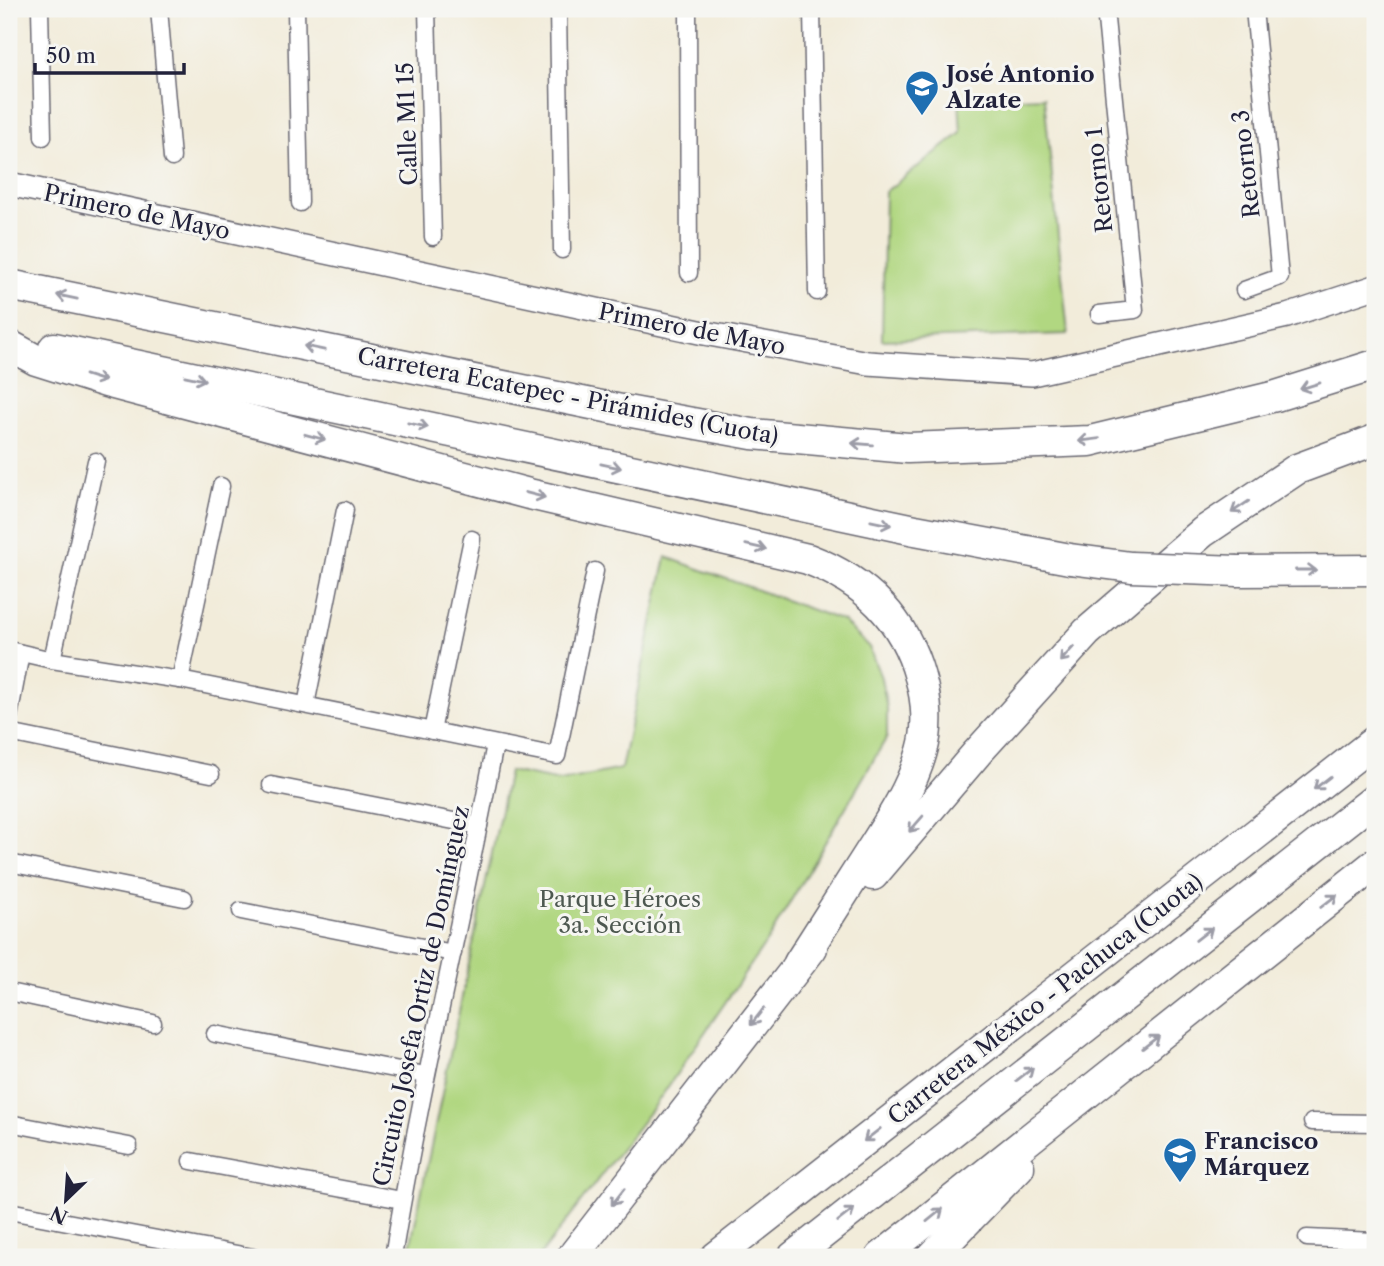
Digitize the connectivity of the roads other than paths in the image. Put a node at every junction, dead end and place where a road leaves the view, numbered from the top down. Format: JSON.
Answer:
{"nodes":[{"id":1,"x":40,"y":9,"type":"edge"},
{"id":2,"x":159,"y":9,"type":"edge"},
{"id":3,"x":296,"y":9,"type":"edge"},
{"id":4,"x":426,"y":9,"type":"edge"},
{"id":5,"x":558,"y":9,"type":"edge"},
{"id":6,"x":688,"y":9,"type":"edge"},
{"id":7,"x":812,"y":9,"type":"edge"},
{"id":8,"x":1105,"y":9,"type":"edge"},
{"id":9,"x":1254,"y":9,"type":"edge"},
{"id":10,"x":43,"y":137,"type":"dead end"},
{"id":11,"x":172,"y":158,"type":"dead end"},
{"id":12,"x":9,"y":184,"type":"edge"},
{"id":13,"x":300,"y":203,"type":"dead end"},
{"id":14,"x":433,"y":237,"type":"dead end"},
{"id":15,"x":562,"y":250,"type":"dead end"},
{"id":16,"x":689,"y":273,"type":"dead end"},
{"id":17,"x":9,"y":285,"type":"edge"},
{"id":18,"x":1375,"y":287,"type":"edge"},
{"id":19,"x":1244,"y":290,"type":"dead end"},
{"id":20,"x":817,"y":292,"type":"dead end"},
{"id":21,"x":1099,"y":314,"type":"dead end"},
{"id":22,"x":9,"y":338,"type":"edge"},
{"id":23,"x":9,"y":345,"type":"edge"},
{"id":24,"x":1375,"y":365,"type":"edge"},
{"id":25,"x":1375,"y":424,"type":"edge"},
{"id":26,"x":1375,"y":440,"type":"edge"},
{"id":27,"x":96,"y":461,"type":"dead end"},
{"id":28,"x":1300,"y":468,"type":"junction"},
{"id":29,"x":221,"y":486,"type":"dead end"},
{"id":30,"x":345,"y":510,"type":"dead end"},
{"id":31,"x":472,"y":539,"type":"dead end"},
{"id":32,"x":595,"y":570,"type":"dead end"},
{"id":33,"x":1375,"y":570,"type":"edge"},
{"id":34,"x":15,"y":651,"type":"edge"},
{"id":35,"x":52,"y":660,"type":"junction"},
{"id":36,"x":180,"y":680,"type":"junction"},
{"id":37,"x":306,"y":705,"type":"junction"},
{"id":38,"x":9,"y":717,"type":"edge"},
{"id":39,"x":432,"y":731,"type":"junction"},
{"id":40,"x":9,"y":733,"type":"edge"},
{"id":41,"x":1375,"y":741,"type":"edge"},
{"id":42,"x":495,"y":744,"type":"junction"},
{"id":43,"x":211,"y":775,"type":"dead end"},
{"id":44,"x":271,"y":785,"type":"dead end"},
{"id":45,"x":1375,"y":799,"type":"edge"},
{"id":46,"x":480,"y":826,"type":"junction"},
{"id":47,"x":9,"y":863,"type":"edge"},
{"id":48,"x":1375,"y":864,"type":"edge"},
{"id":49,"x":184,"y":898,"type":"dead end"},
{"id":50,"x":241,"y":911,"type":"dead end"},
{"id":51,"x":453,"y":953,"type":"junction"},
{"id":52,"x":799,"y":963,"type":"junction"},
{"id":53,"x":9,"y":992,"type":"edge"},
{"id":54,"x":153,"y":1023,"type":"dead end"},
{"id":55,"x":215,"y":1034,"type":"dead end"},
{"id":56,"x":1110,"y":1074,"type":"junction"},
{"id":57,"x":425,"y":1075,"type":"junction"},
{"id":58,"x":1312,"y":1122,"type":"dead end"},
{"id":59,"x":9,"y":1123,"type":"edge"},
{"id":60,"x":1375,"y":1123,"type":"edge"},
{"id":61,"x":129,"y":1146,"type":"dead end"},
{"id":62,"x":191,"y":1161,"type":"dead end"},
{"id":63,"x":402,"y":1200,"type":"junction"},
{"id":64,"x":9,"y":1211,"type":"edge"},
{"id":65,"x":1307,"y":1238,"type":"dead end"},
{"id":66,"x":1375,"y":1241,"type":"edge"},
{"id":67,"x":253,"y":1257,"type":"edge"},
{"id":68,"x":393,"y":1257,"type":"edge"},
{"id":69,"x":572,"y":1257,"type":"edge"},
{"id":70,"x":716,"y":1257,"type":"edge"},
{"id":71,"x":793,"y":1257,"type":"edge"},
{"id":72,"x":881,"y":1257,"type":"edge"},
{"id":73,"x":932,"y":1257,"type":"edge"}],
"edges":[{"from":1,"to":10,"type":"street"},
{"from":2,"to":11,"type":"street"},
{"from":3,"to":13,"type":"street"},
{"from":4,"to":14,"type":"street","name":"Calle M1 15"},
{"from":5,"to":15,"type":"street"},
{"from":6,"to":16,"type":"street"},
{"from":7,"to":20,"type":"street"},
{"from":8,"to":21,"type":"street","name":"Retorno 1"},
{"from":9,"to":19,"type":"street","name":"Retorno 3"},
{"from":12,"to":18,"type":"main road","name":"Primero de Mayo"},
{"from":24,"to":17,"type":"highway","name":"Carretera Ecatepec - Pirámides (Cuota)","one_way":true},
{"from":22,"to":33,"type":"highway","one_way":true,"bridge":true},
{"from":23,"to":52,"type":"highway","one_way":true},
{"from":25,"to":28,"type":"highway"},
{"from":26,"to":28,"type":"highway"},
{"from":27,"to":35,"type":"street"},
{"from":28,"to":52,"type":"highway","one_way":true},
{"from":29,"to":36,"type":"street"},
{"from":30,"to":37,"type":"street"},
{"from":31,"to":39,"type":"street"},
{"from":32,"to":42,"type":"street"},
{"from":34,"to":35,"type":"street"},
{"from":34,"to":38,"type":"street"},
{"from":35,"to":36,"type":"street"},
{"from":36,"to":37,"type":"street"},
{"from":37,"to":39,"type":"street"},
{"from":39,"to":42,"type":"street"},
{"from":40,"to":43,"type":"street"},
{"from":41,"to":70,"type":"highway","name":"Carretera México - Pachuca (Cuota)","one_way":true},
{"from":42,"to":46,"type":"street","name":"Circuito Josefa Ortiz de Domínguez"},
{"from":44,"to":46,"type":"street"},
{"from":71,"to":45,"type":"highway","name":"Carretera México - Pachuca (Cuota)","one_way":true},
{"from":46,"to":51,"type":"street","name":"Circuito Josefa Ortiz de Domínguez"},
{"from":47,"to":49,"type":"street"},
{"from":56,"to":48,"type":"highway","one_way":true},
{"from":50,"to":51,"type":"street"},
{"from":51,"to":57,"type":"street","name":"Circuito Josefa Ortiz de Domínguez"},
{"from":52,"to":69,"type":"highway","one_way":true},
{"from":53,"to":54,"type":"street"},
{"from":55,"to":57,"type":"street"},
{"from":72,"to":56,"type":"highway","one_way":true},
{"from":56,"to":73,"type":"highway"},
{"from":57,"to":63,"type":"street","name":"Circuito Josefa Ortiz de Domínguez"},
{"from":58,"to":60,"type":"street"},
{"from":59,"to":61,"type":"street"},
{"from":62,"to":63,"type":"street"},
{"from":63,"to":68,"type":"street","name":"Circuito Josefa Ortiz de Domínguez"},
{"from":64,"to":67,"type":"street"},
{"from":65,"to":66,"type":"street"}]}
